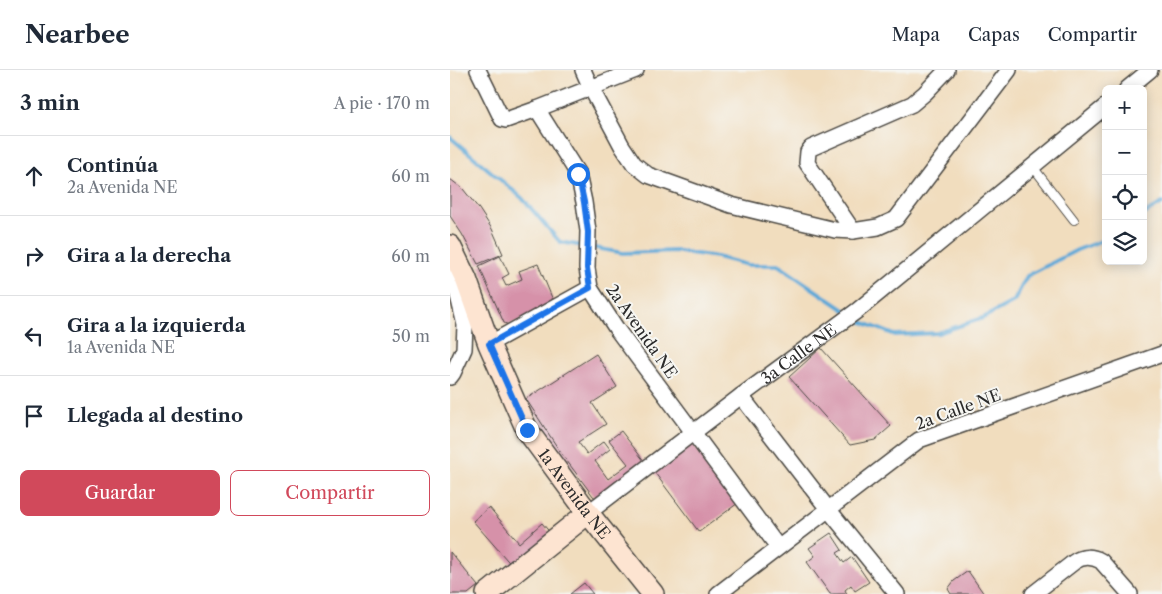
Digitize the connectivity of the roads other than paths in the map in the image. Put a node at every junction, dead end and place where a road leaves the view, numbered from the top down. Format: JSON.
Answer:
{"nodes":[{"id":1,"x":478,"y":70,"type":"edge"},
{"id":2,"x":583,"y":70,"type":"edge"},
{"id":3,"x":636,"y":70,"type":"edge"},
{"id":4,"x":946,"y":70,"type":"edge"},
{"id":5,"x":1009,"y":70,"type":"edge"},
{"id":6,"x":1150,"y":70,"type":"edge"},
{"id":7,"x":1132,"y":85,"type":"edge"},
{"id":8,"x":591,"y":88,"type":"junction"},
{"id":9,"x":537,"y":109,"type":"junction"},
{"id":10,"x":1102,"y":109,"type":"edge"},
{"id":11,"x":1033,"y":167,"type":"junction"},
{"id":12,"x":1074,"y":220,"type":"dead end"},
{"id":13,"x":853,"y":231,"type":"junction"},
{"id":14,"x":450,"y":246,"type":"edge"},
{"id":15,"x":450,"y":262,"type":"edge"},
{"id":16,"x":590,"y":288,"type":"junction"},
{"id":17,"x":489,"y":344,"type":"junction"},
{"id":18,"x":1162,"y":354,"type":"edge"},
{"id":19,"x":450,"y":377,"type":"edge"},
{"id":20,"x":741,"y":396,"type":"junction"},
{"id":21,"x":693,"y":433,"type":"junction"},
{"id":22,"x":828,"y":510,"type":"junction"},
{"id":23,"x":588,"y":513,"type":"junction"},
{"id":24,"x":778,"y":547,"type":"junction"},
{"id":25,"x":486,"y":594,"type":"edge"},
{"id":26,"x":653,"y":594,"type":"edge"},
{"id":27,"x":718,"y":594,"type":"edge"},
{"id":28,"x":897,"y":594,"type":"edge"},
{"id":29,"x":1033,"y":594,"type":"edge"},
{"id":30,"x":1130,"y":594,"type":"edge"}],
"edges":[{"from":1,"to":9,"type":"street"},
{"from":2,"to":8,"type":"street"},
{"from":3,"to":8,"type":"street"},
{"from":4,"to":13,"type":"street"},
{"from":5,"to":13,"type":"street"},
{"from":6,"to":7,"type":"street"},
{"from":8,"to":9,"type":"street"},
{"from":8,"to":13,"type":"street"},
{"from":9,"to":16,"type":"street","name":"2a Avenida NE"},
{"from":10,"to":11,"type":"street","name":"3a Calle NE"},
{"from":11,"to":12,"type":"lane"},
{"from":11,"to":20,"type":"street","name":"3a Calle NE"},
{"from":14,"to":17,"type":"main road","name":"1a Avenida NE"},
{"from":15,"to":19,"type":"street"},
{"from":16,"to":17,"type":"street"},
{"from":16,"to":21,"type":"street","name":"2a Avenida NE"},
{"from":17,"to":23,"type":"main road","name":"1a Avenida NE"},
{"from":18,"to":22,"type":"street","name":"2a Calle NE"},
{"from":20,"to":21,"type":"street","name":"3a Calle NE"},
{"from":20,"to":22,"type":"street"},
{"from":21,"to":23,"type":"street","name":"3a Calle NE"},
{"from":21,"to":24,"type":"street","name":"2a Avenida NE"},
{"from":22,"to":24,"type":"street","name":"2a Calle NE"},
{"from":22,"to":28,"type":"street"},
{"from":23,"to":25,"type":"main road","name":"3a Calle NE"},
{"from":23,"to":26,"type":"main road","name":"1a Avenida NE"},
{"from":24,"to":27,"type":"street","name":"2a Calle NE"},
{"from":29,"to":30,"type":"street"}]}
